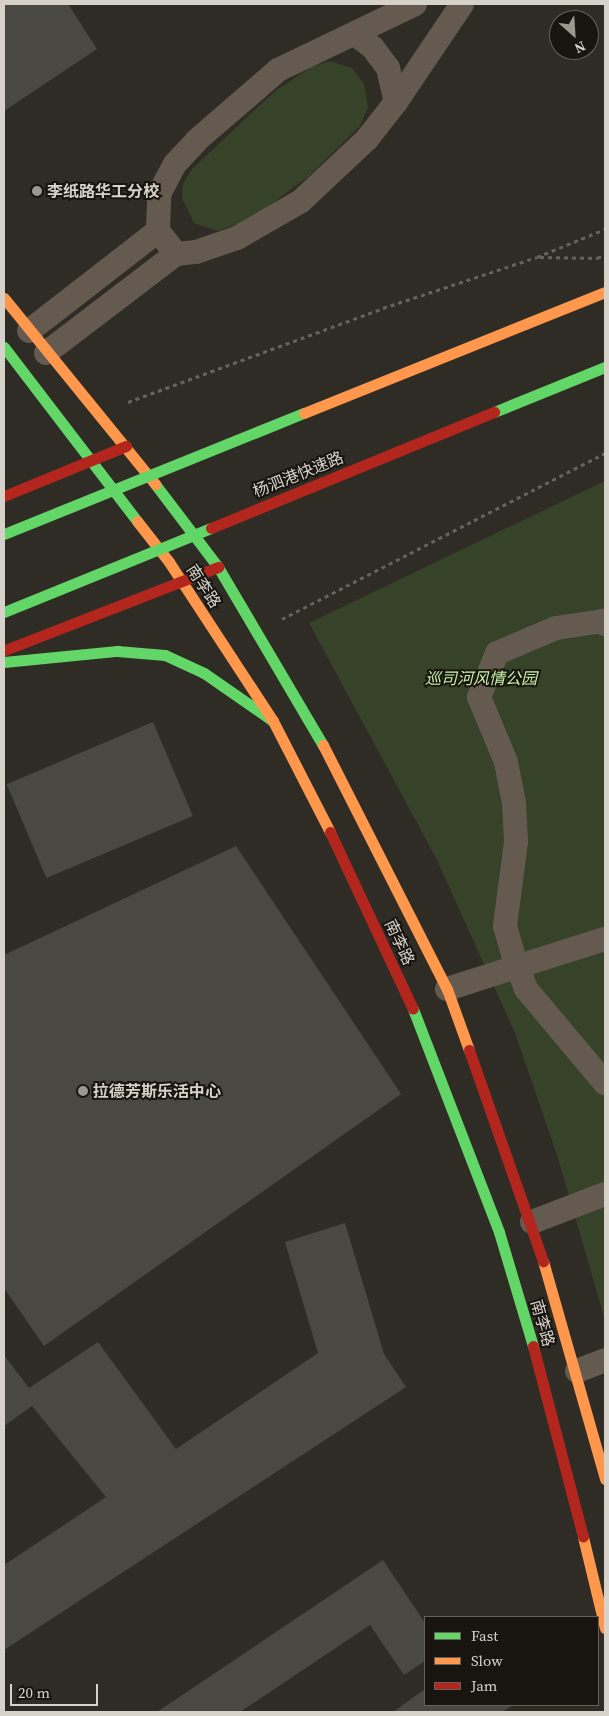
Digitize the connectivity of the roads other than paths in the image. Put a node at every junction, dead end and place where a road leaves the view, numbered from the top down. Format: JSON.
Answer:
{"nodes":[{"id":1,"x":415,"y":4,"type":"edge"},
{"id":2,"x":462,"y":4,"type":"edge"},
{"id":3,"x":356,"y":35,"type":"junction"},
{"id":4,"x":396,"y":102,"type":"junction"},
{"id":5,"x":158,"y":231,"type":"junction"},
{"id":6,"x":176,"y":254,"type":"junction"},
{"id":7,"x":605,"y":292,"type":"edge"},
{"id":8,"x":4,"y":298,"type":"edge"},
{"id":9,"x":29,"y":330,"type":"junction"},
{"id":10,"x":4,"y":347,"type":"edge"},
{"id":11,"x":46,"y":353,"type":"junction"},
{"id":12,"x":605,"y":367,"type":"edge"},
{"id":13,"x":126,"y":446,"type":"junction"},
{"id":14,"x":92,"y":460,"type":"junction"},
{"id":15,"x":4,"y":496,"type":"edge"},
{"id":16,"x":4,"y":534,"type":"edge"},
{"id":17,"x":218,"y":567,"type":"junction"},
{"id":18,"x":182,"y":581,"type":"junction"},
{"id":19,"x":4,"y":612,"type":"edge"},
{"id":20,"x":605,"y":624,"type":"edge"},
{"id":21,"x":4,"y":650,"type":"edge"},
{"id":22,"x":4,"y":662,"type":"edge"},
{"id":23,"x":273,"y":722,"type":"junction"},
{"id":24,"x":605,"y":939,"type":"edge"},
{"id":25,"x":517,"y":966,"type":"junction"},
{"id":26,"x":446,"y":989,"type":"junction"},
{"id":27,"x":605,"y":1083,"type":"edge"},
{"id":28,"x":605,"y":1194,"type":"edge"},
{"id":29,"x":532,"y":1222,"type":"junction"},
{"id":30,"x":605,"y":1360,"type":"edge"},
{"id":31,"x":577,"y":1371,"type":"junction"},
{"id":32,"x":605,"y":1479,"type":"edge"},
{"id":33,"x":605,"y":1628,"type":"edge"}],
"edges":[{"from":1,"to":3,"type":"street"},
{"from":2,"to":4,"type":"street"},
{"from":3,"to":4,"type":"street"},
{"from":3,"to":5,"type":"street"},
{"from":4,"to":6,"type":"street"},
{"from":5,"to":6,"type":"street"},
{"from":5,"to":9,"type":"street"},
{"from":6,"to":11,"type":"street"},
{"from":7,"to":16,"type":"main road","bridge":true},
{"from":8,"to":9,"type":"main road","name":"南李路"},
{"from":9,"to":11,"type":"main road","name":"南李路"},
{"from":10,"to":14,"type":"main road","name":"南李路"},
{"from":11,"to":13,"type":"main road","name":"南李路"},
{"from":12,"to":19,"type":"main road","name":"杨泗港快速路","bridge":true},
{"from":13,"to":14,"type":"main road"},
{"from":13,"to":17,"type":"main road","name":"南李路"},
{"from":14,"to":15,"type":"main road"},
{"from":14,"to":18,"type":"main road","name":"南李路"},
{"from":17,"to":18,"type":"main road"},
{"from":17,"to":26,"type":"main road","name":"南李路"},
{"from":18,"to":21,"type":"main road"},
{"from":18,"to":23,"type":"main road","name":"南李路"},
{"from":20,"to":25,"type":"street"},
{"from":22,"to":23,"type":"main road"},
{"from":23,"to":33,"type":"main road","name":"南李路"},
{"from":24,"to":25,"type":"street"},
{"from":25,"to":26,"type":"street"},
{"from":25,"to":27,"type":"street"},
{"from":26,"to":29,"type":"main road","name":"南李路"},
{"from":28,"to":29,"type":"street"},
{"from":29,"to":31,"type":"main road","name":"南李路"},
{"from":30,"to":31,"type":"street"},
{"from":31,"to":32,"type":"main road","name":"南李路"}]}
